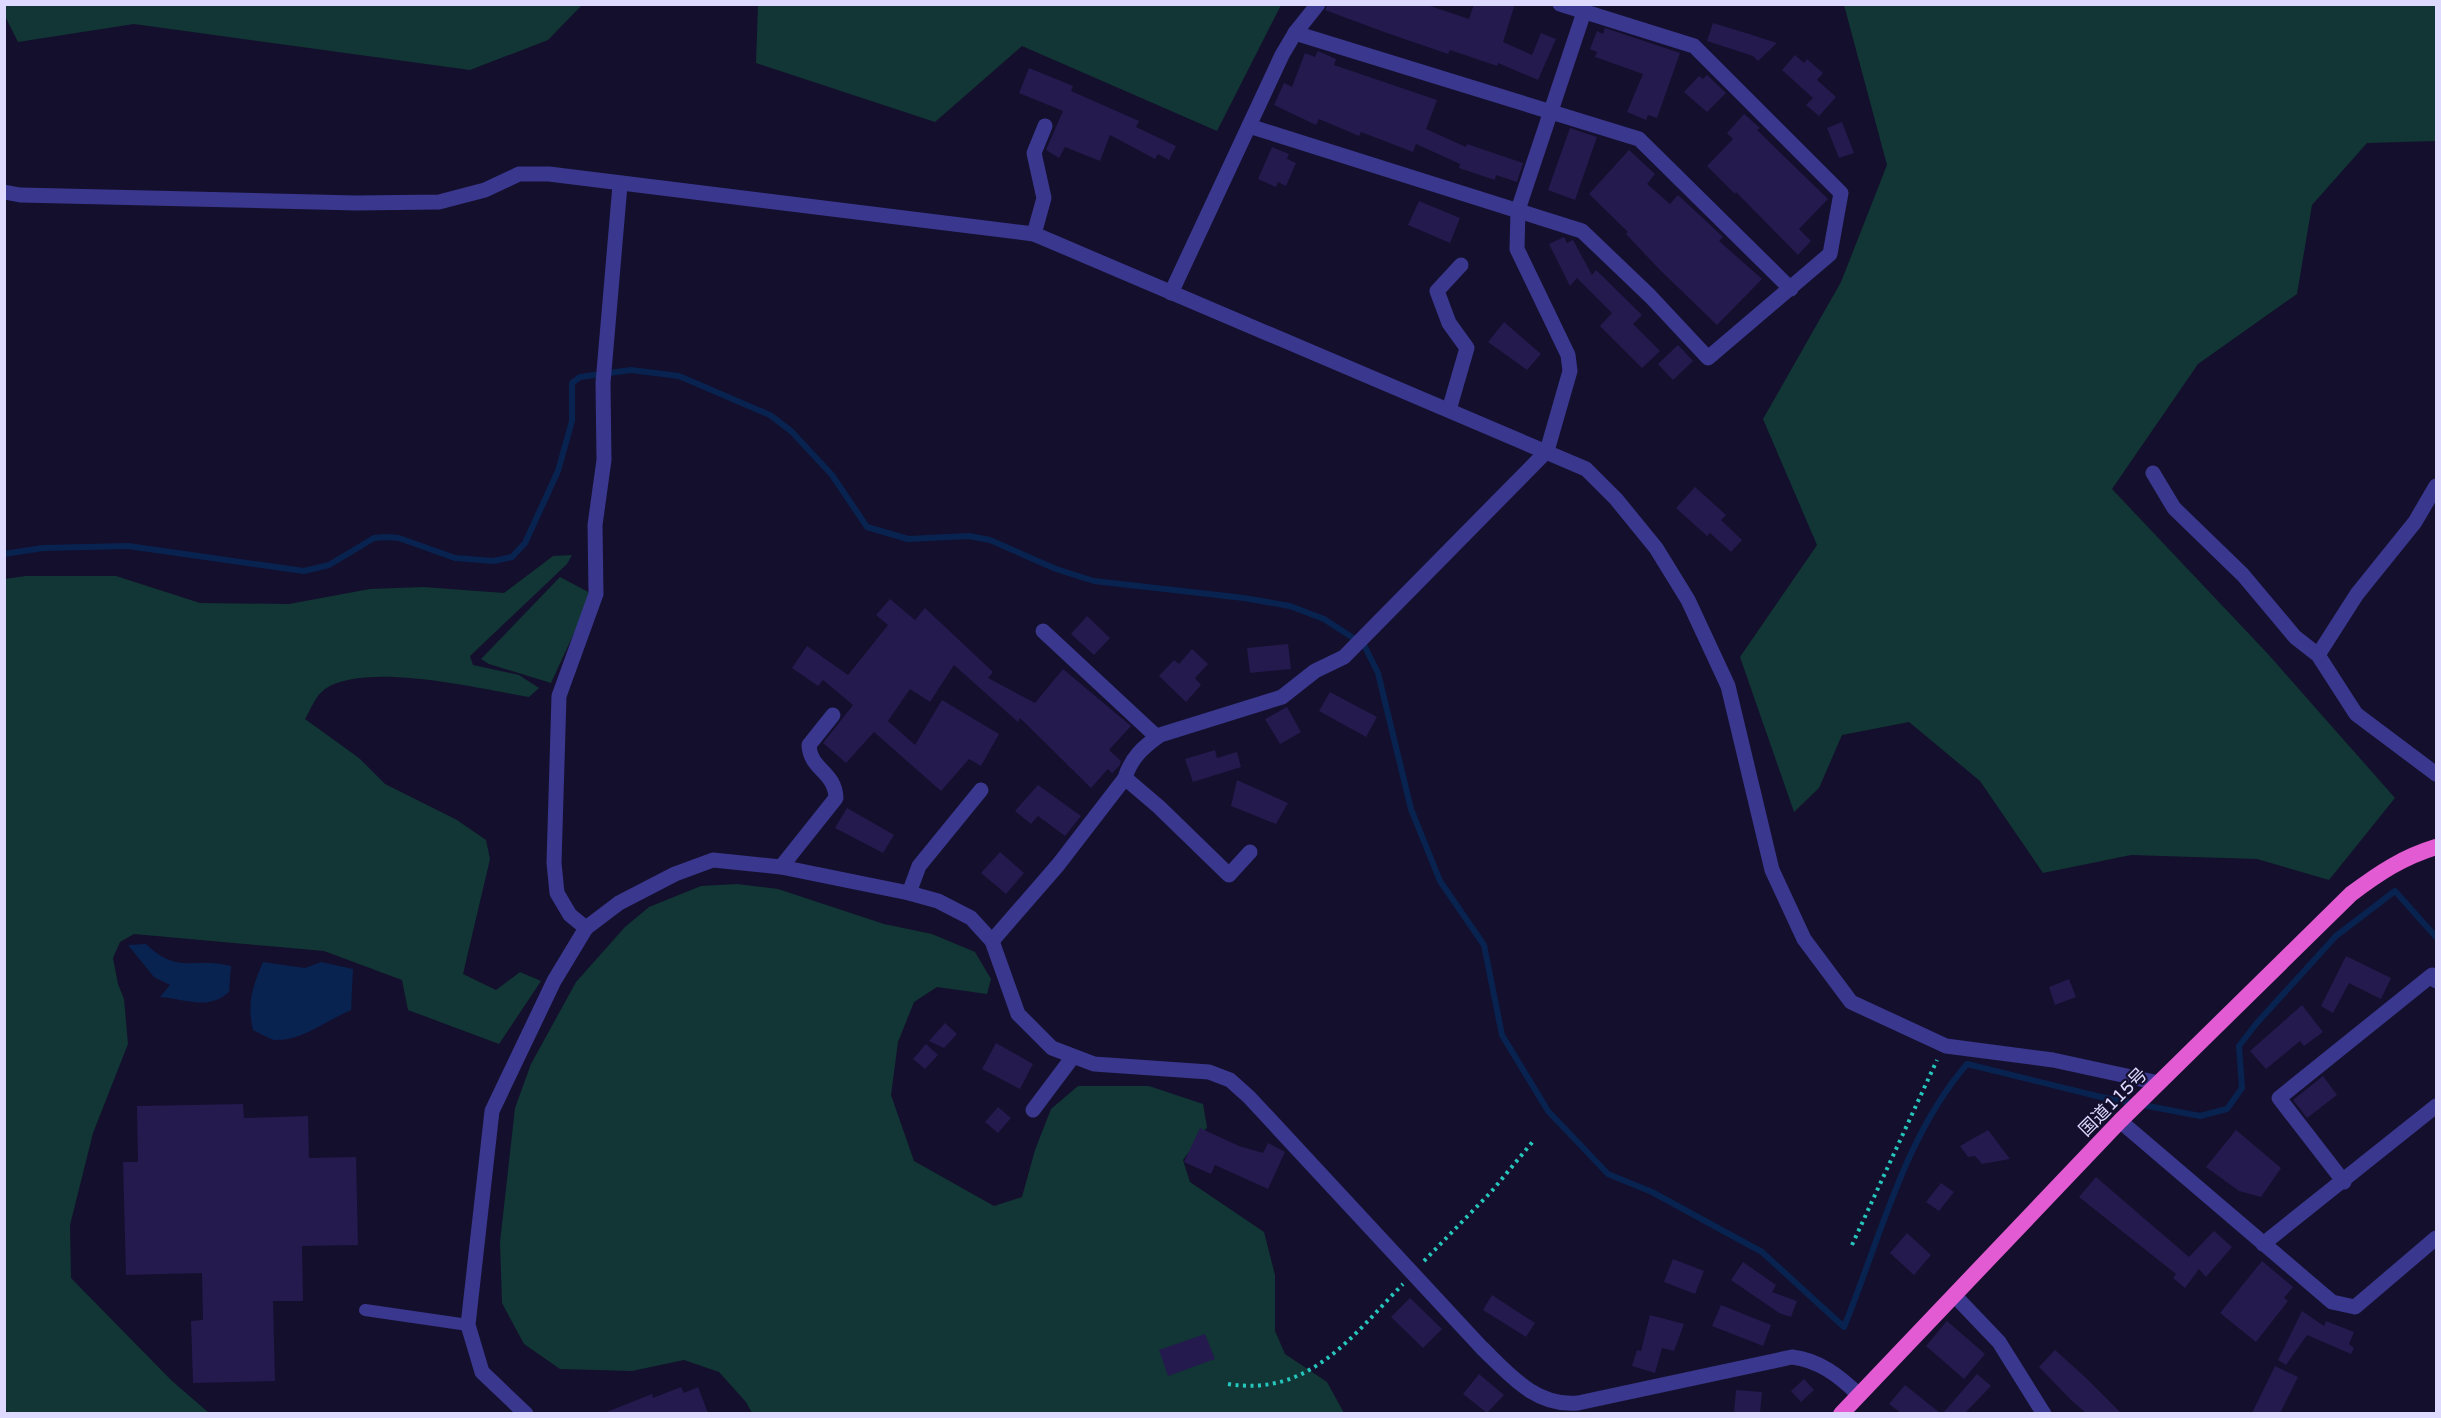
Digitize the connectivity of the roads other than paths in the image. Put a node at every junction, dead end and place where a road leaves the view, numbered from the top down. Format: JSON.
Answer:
{"nodes":[{"id":1,"x":1318,"y":4,"type":"edge"},
{"id":2,"x":1560,"y":4,"type":"edge"},
{"id":3,"x":1584,"y":12,"type":"junction"},
{"id":4,"x":1295,"y":33,"type":"junction"},
{"id":5,"x":1552,"y":113,"type":"junction"},
{"id":6,"x":1045,"y":126,"type":"dead end"},
{"id":7,"x":1249,"y":126,"type":"junction"},
{"id":8,"x":620,"y":185,"type":"junction"},
{"id":9,"x":4,"y":192,"type":"edge"},
{"id":10,"x":1518,"y":210,"type":"junction"},
{"id":11,"x":1034,"y":234,"type":"junction"},
{"id":12,"x":1461,"y":265,"type":"dead end"},
{"id":13,"x":1791,"y":289,"type":"junction"},
{"id":14,"x":1171,"y":293,"type":"junction"},
{"id":15,"x":1449,"y":410,"type":"junction"},
{"id":16,"x":1547,"y":451,"type":"junction"},
{"id":17,"x":2153,"y":473,"type":"dead end"},
{"id":18,"x":2436,"y":486,"type":"edge"},
{"id":19,"x":1043,"y":631,"type":"dead end"},
{"id":20,"x":2318,"y":655,"type":"junction"},
{"id":21,"x":833,"y":714,"type":"dead end"},
{"id":22,"x":1156,"y":737,"type":"junction"},
{"id":23,"x":2436,"y":774,"type":"edge"},
{"id":24,"x":1125,"y":778,"type":"junction"},
{"id":25,"x":981,"y":790,"type":"dead end"},
{"id":26,"x":2436,"y":847,"type":"edge"},
{"id":27,"x":1250,"y":852,"type":"dead end"},
{"id":28,"x":781,"y":867,"type":"junction"},
{"id":29,"x":909,"y":893,"type":"junction"},
{"id":30,"x":586,"y":928,"type":"junction"},
{"id":31,"x":992,"y":941,"type":"junction"},
{"id":32,"x":2436,"y":981,"type":"edge"},
{"id":33,"x":1072,"y":1058,"type":"junction"},
{"id":34,"x":2159,"y":1083,"type":"junction"},
{"id":35,"x":2436,"y":1106,"type":"edge"},
{"id":36,"x":1033,"y":1110,"type":"dead end"},
{"id":37,"x":2120,"y":1121,"type":"junction"},
{"id":38,"x":2343,"y":1182,"type":"junction"},
{"id":39,"x":2436,"y":1238,"type":"edge"},
{"id":40,"x":2263,"y":1244,"type":"junction"},
{"id":41,"x":1955,"y":1296,"type":"junction"},
{"id":42,"x":365,"y":1310,"type":"dead end"},
{"id":43,"x":468,"y":1325,"type":"junction"},
{"id":44,"x":1858,"y":1394,"type":"junction"},
{"id":45,"x":526,"y":1413,"type":"edge"},
{"id":46,"x":1841,"y":1413,"type":"edge"},
{"id":47,"x":2044,"y":1413,"type":"edge"}],
"edges":[{"from":1,"to":4,"type":"street"},
{"from":2,"to":3,"type":"street"},
{"from":3,"to":5,"type":"street"},
{"from":3,"to":13,"type":"street"},
{"from":4,"to":5,"type":"street"},
{"from":4,"to":7,"type":"street"},
{"from":5,"to":10,"type":"street"},
{"from":5,"to":13,"type":"street"},
{"from":6,"to":11,"type":"street"},
{"from":7,"to":10,"type":"street"},
{"from":7,"to":14,"type":"street"},
{"from":8,"to":9,"type":"street"},
{"from":8,"to":11,"type":"street"},
{"from":8,"to":30,"type":"street"},
{"from":10,"to":13,"type":"street"},
{"from":10,"to":16,"type":"street"},
{"from":11,"to":14,"type":"street"},
{"from":12,"to":15,"type":"street"},
{"from":14,"to":15,"type":"street"},
{"from":15,"to":16,"type":"street"},
{"from":16,"to":22,"type":"street"},
{"from":16,"to":34,"type":"street"},
{"from":17,"to":20,"type":"street"},
{"from":18,"to":20,"type":"street"},
{"from":19,"to":22,"type":"street"},
{"from":20,"to":23,"type":"street"},
{"from":21,"to":28,"type":"street"},
{"from":22,"to":24,"type":"street"},
{"from":24,"to":27,"type":"street"},
{"from":24,"to":31,"type":"street"},
{"from":25,"to":29,"type":"street"},
{"from":26,"to":34,"type":"highway","name":"国道115号"},
{"from":28,"to":29,"type":"street"},
{"from":28,"to":30,"type":"street"},
{"from":29,"to":31,"type":"street"},
{"from":30,"to":43,"type":"street"},
{"from":31,"to":33,"type":"street"},
{"from":32,"to":38,"type":"street"},
{"from":33,"to":36,"type":"street"},
{"from":33,"to":44,"type":"street"},
{"from":34,"to":37,"type":"highway","name":"国道115号"},
{"from":35,"to":38,"type":"street"},
{"from":37,"to":40,"type":"street"},
{"from":37,"to":41,"type":"highway","name":"国道115号"},
{"from":38,"to":40,"type":"street"},
{"from":39,"to":40,"type":"street"},
{"from":41,"to":44,"type":"highway","name":"国道115号"},
{"from":41,"to":47,"type":"street"},
{"from":42,"to":43,"type":"lane"},
{"from":43,"to":45,"type":"street"},
{"from":44,"to":46,"type":"highway","name":"国道115号"}]}
